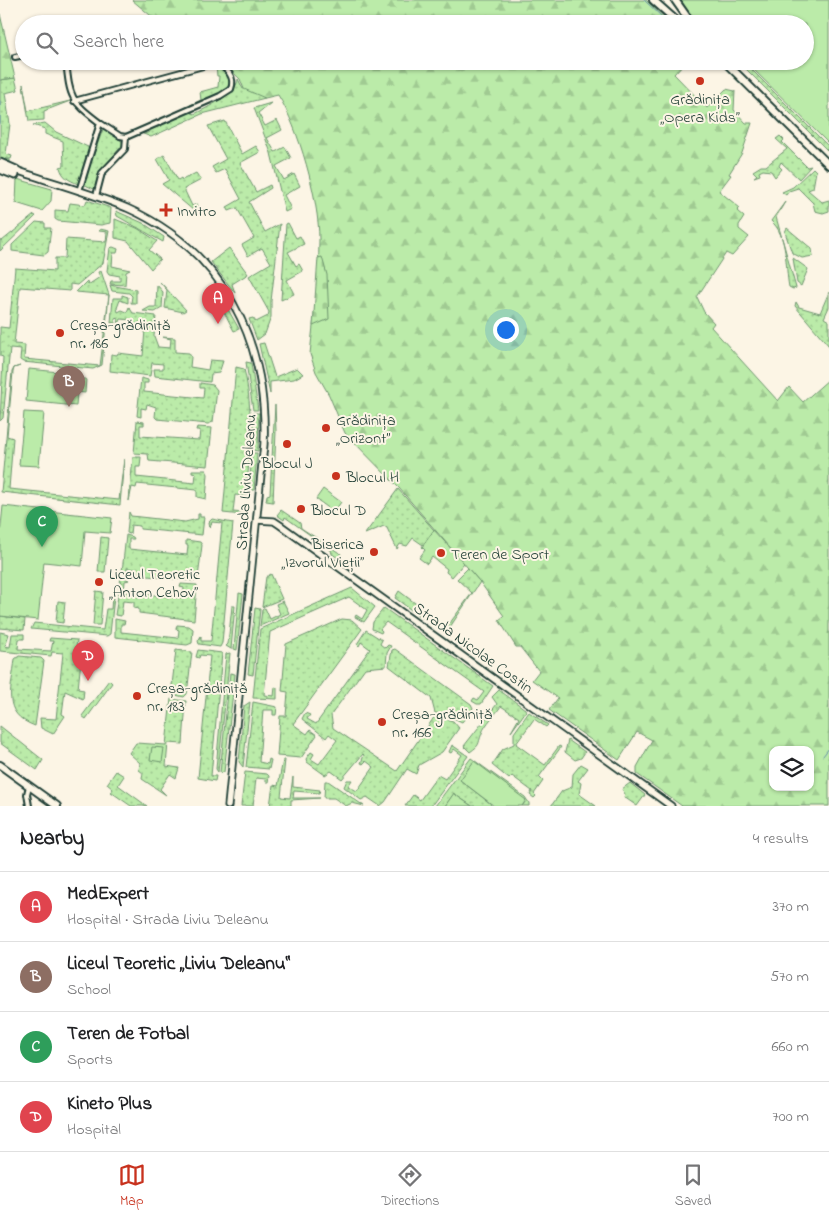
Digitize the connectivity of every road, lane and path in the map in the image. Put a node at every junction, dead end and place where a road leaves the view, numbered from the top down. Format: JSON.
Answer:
{"nodes":[{"id":1,"x":653,"y":0,"type":"edge"},
{"id":2,"x":675,"y":0,"type":"edge"},
{"id":3,"x":670,"y":15,"type":"edge"},
{"id":4,"x":686,"y":15,"type":"edge"},
{"id":5,"x":67,"y":70,"type":"edge"},
{"id":6,"x":188,"y":70,"type":"edge"},
{"id":7,"x":224,"y":70,"type":"edge"},
{"id":8,"x":733,"y":70,"type":"edge"},
{"id":9,"x":74,"y":101,"type":"junction"},
{"id":10,"x":100,"y":123,"type":"junction"},
{"id":11,"x":126,"y":137,"type":"junction"},
{"id":12,"x":829,"y":165,"type":"edge"},
{"id":13,"x":0,"y":167,"type":"edge"},
{"id":14,"x":15,"y":173,"type":"joint"},
{"id":15,"x":79,"y":191,"type":"junction"},
{"id":16,"x":96,"y":196,"type":"junction"},
{"id":17,"x":257,"y":520,"type":"junction"},
{"id":18,"x":0,"y":765,"type":"edge"},
{"id":19,"x":29,"y":786,"type":"junction"},
{"id":20,"x":29,"y":806,"type":"edge"},
{"id":21,"x":57,"y":806,"type":"edge"},
{"id":22,"x":228,"y":806,"type":"edge"},
{"id":23,"x":671,"y":806,"type":"edge"}],
"edges":[{"from":1,"to":3,"type":"main road"},
{"from":2,"to":4,"type":"main road"},
{"from":5,"to":9,"type":"street"},
{"from":6,"to":9,"type":"street"},
{"from":7,"to":11,"type":"street"},
{"from":8,"to":12,"type":"main road"},
{"from":9,"to":10,"type":"street"},
{"from":10,"to":11,"type":"street"},
{"from":10,"to":15,"type":"street"},
{"from":11,"to":16,"type":"street"},
{"from":13,"to":14,"type":"highway"},
{"from":14,"to":15,"type":"main road","name":"Strada Liviu Deleanu"},
{"from":15,"to":16,"type":"main road","name":"Strada Liviu Deleanu"},
{"from":16,"to":17,"type":"main road","name":"Strada Liviu Deleanu"},
{"from":17,"to":22,"type":"main road","name":"Strada Liviu Deleanu"},
{"from":17,"to":23,"type":"main road","name":"Strada Nicolae Costin"},
{"from":18,"to":19,"type":"main road"},
{"from":19,"to":20,"type":"street"},
{"from":19,"to":21,"type":"main road"}]}
